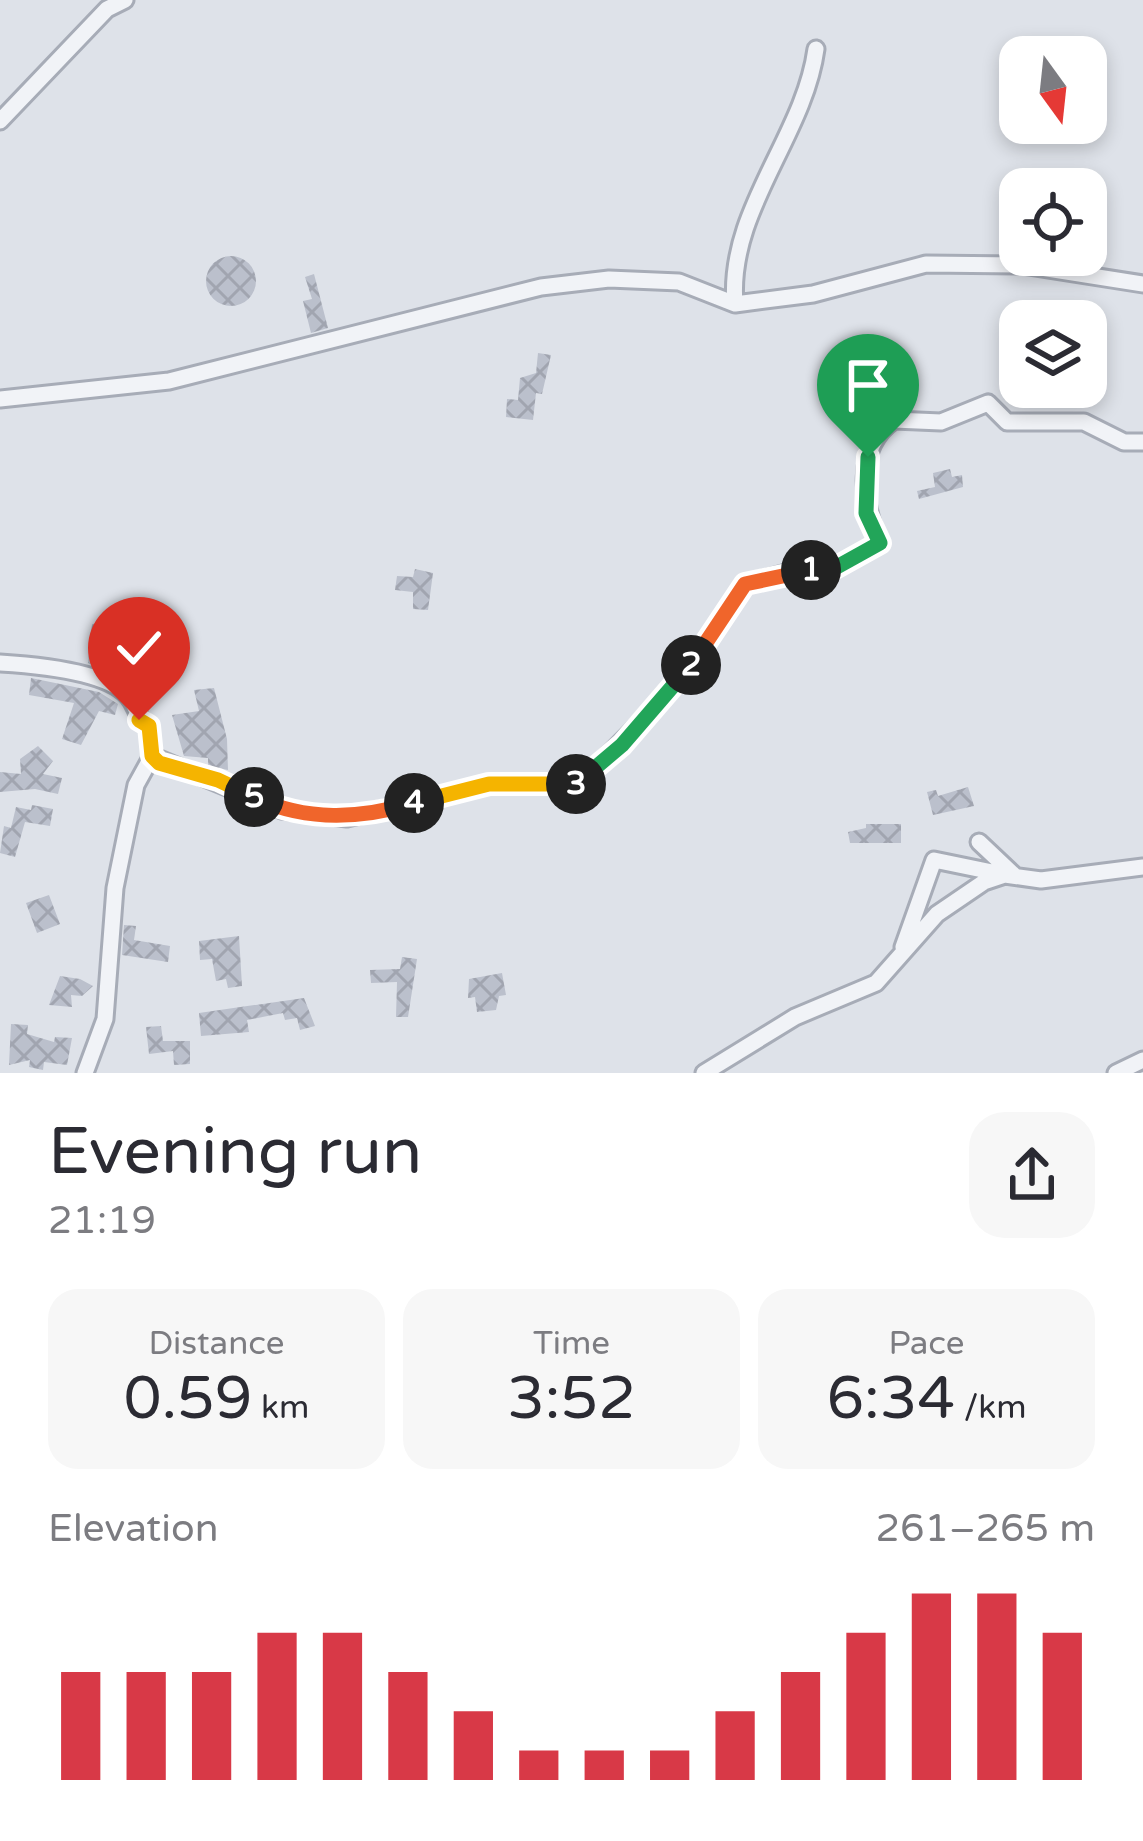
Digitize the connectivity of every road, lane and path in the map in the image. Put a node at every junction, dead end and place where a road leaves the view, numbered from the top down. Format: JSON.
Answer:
{"nodes":[{"id":1,"x":125,"y":0,"type":"edge"},
{"id":2,"x":816,"y":50,"type":"dead end"},
{"id":3,"x":0,"y":121,"type":"edge"},
{"id":4,"x":1143,"y":284,"type":"edge"},
{"id":5,"x":735,"y":304,"type":"junction"},
{"id":6,"x":0,"y":399,"type":"edge"},
{"id":7,"x":1143,"y":442,"type":"edge"},
{"id":8,"x":0,"y":663,"type":"edge"},
{"id":9,"x":152,"y":756,"type":"junction"},
{"id":10,"x":979,"y":842,"type":"dead end"},
{"id":11,"x":1143,"y":867,"type":"edge"},
{"id":12,"x":1011,"y":876,"type":"junction"},
{"id":13,"x":901,"y":952,"type":"junction"},
{"id":14,"x":1143,"y":1060,"type":"edge"},
{"id":15,"x":86,"y":1073,"type":"edge"},
{"id":16,"x":704,"y":1073,"type":"edge"},
{"id":17,"x":1116,"y":1073,"type":"edge"}],
"edges":[{"from":1,"to":3,"type":"street"},
{"from":2,"to":5,"type":"street"},
{"from":4,"to":5,"type":"street"},
{"from":5,"to":6,"type":"street"},
{"from":7,"to":9,"type":"street"},
{"from":8,"to":9,"type":"street"},
{"from":9,"to":15,"type":"street"},
{"from":10,"to":12,"type":"street"},
{"from":11,"to":12,"type":"street"},
{"from":12,"to":13,"type":"street"},
{"from":12,"to":13,"type":"street"},
{"from":13,"to":16,"type":"street"},
{"from":14,"to":17,"type":"street"}]}
